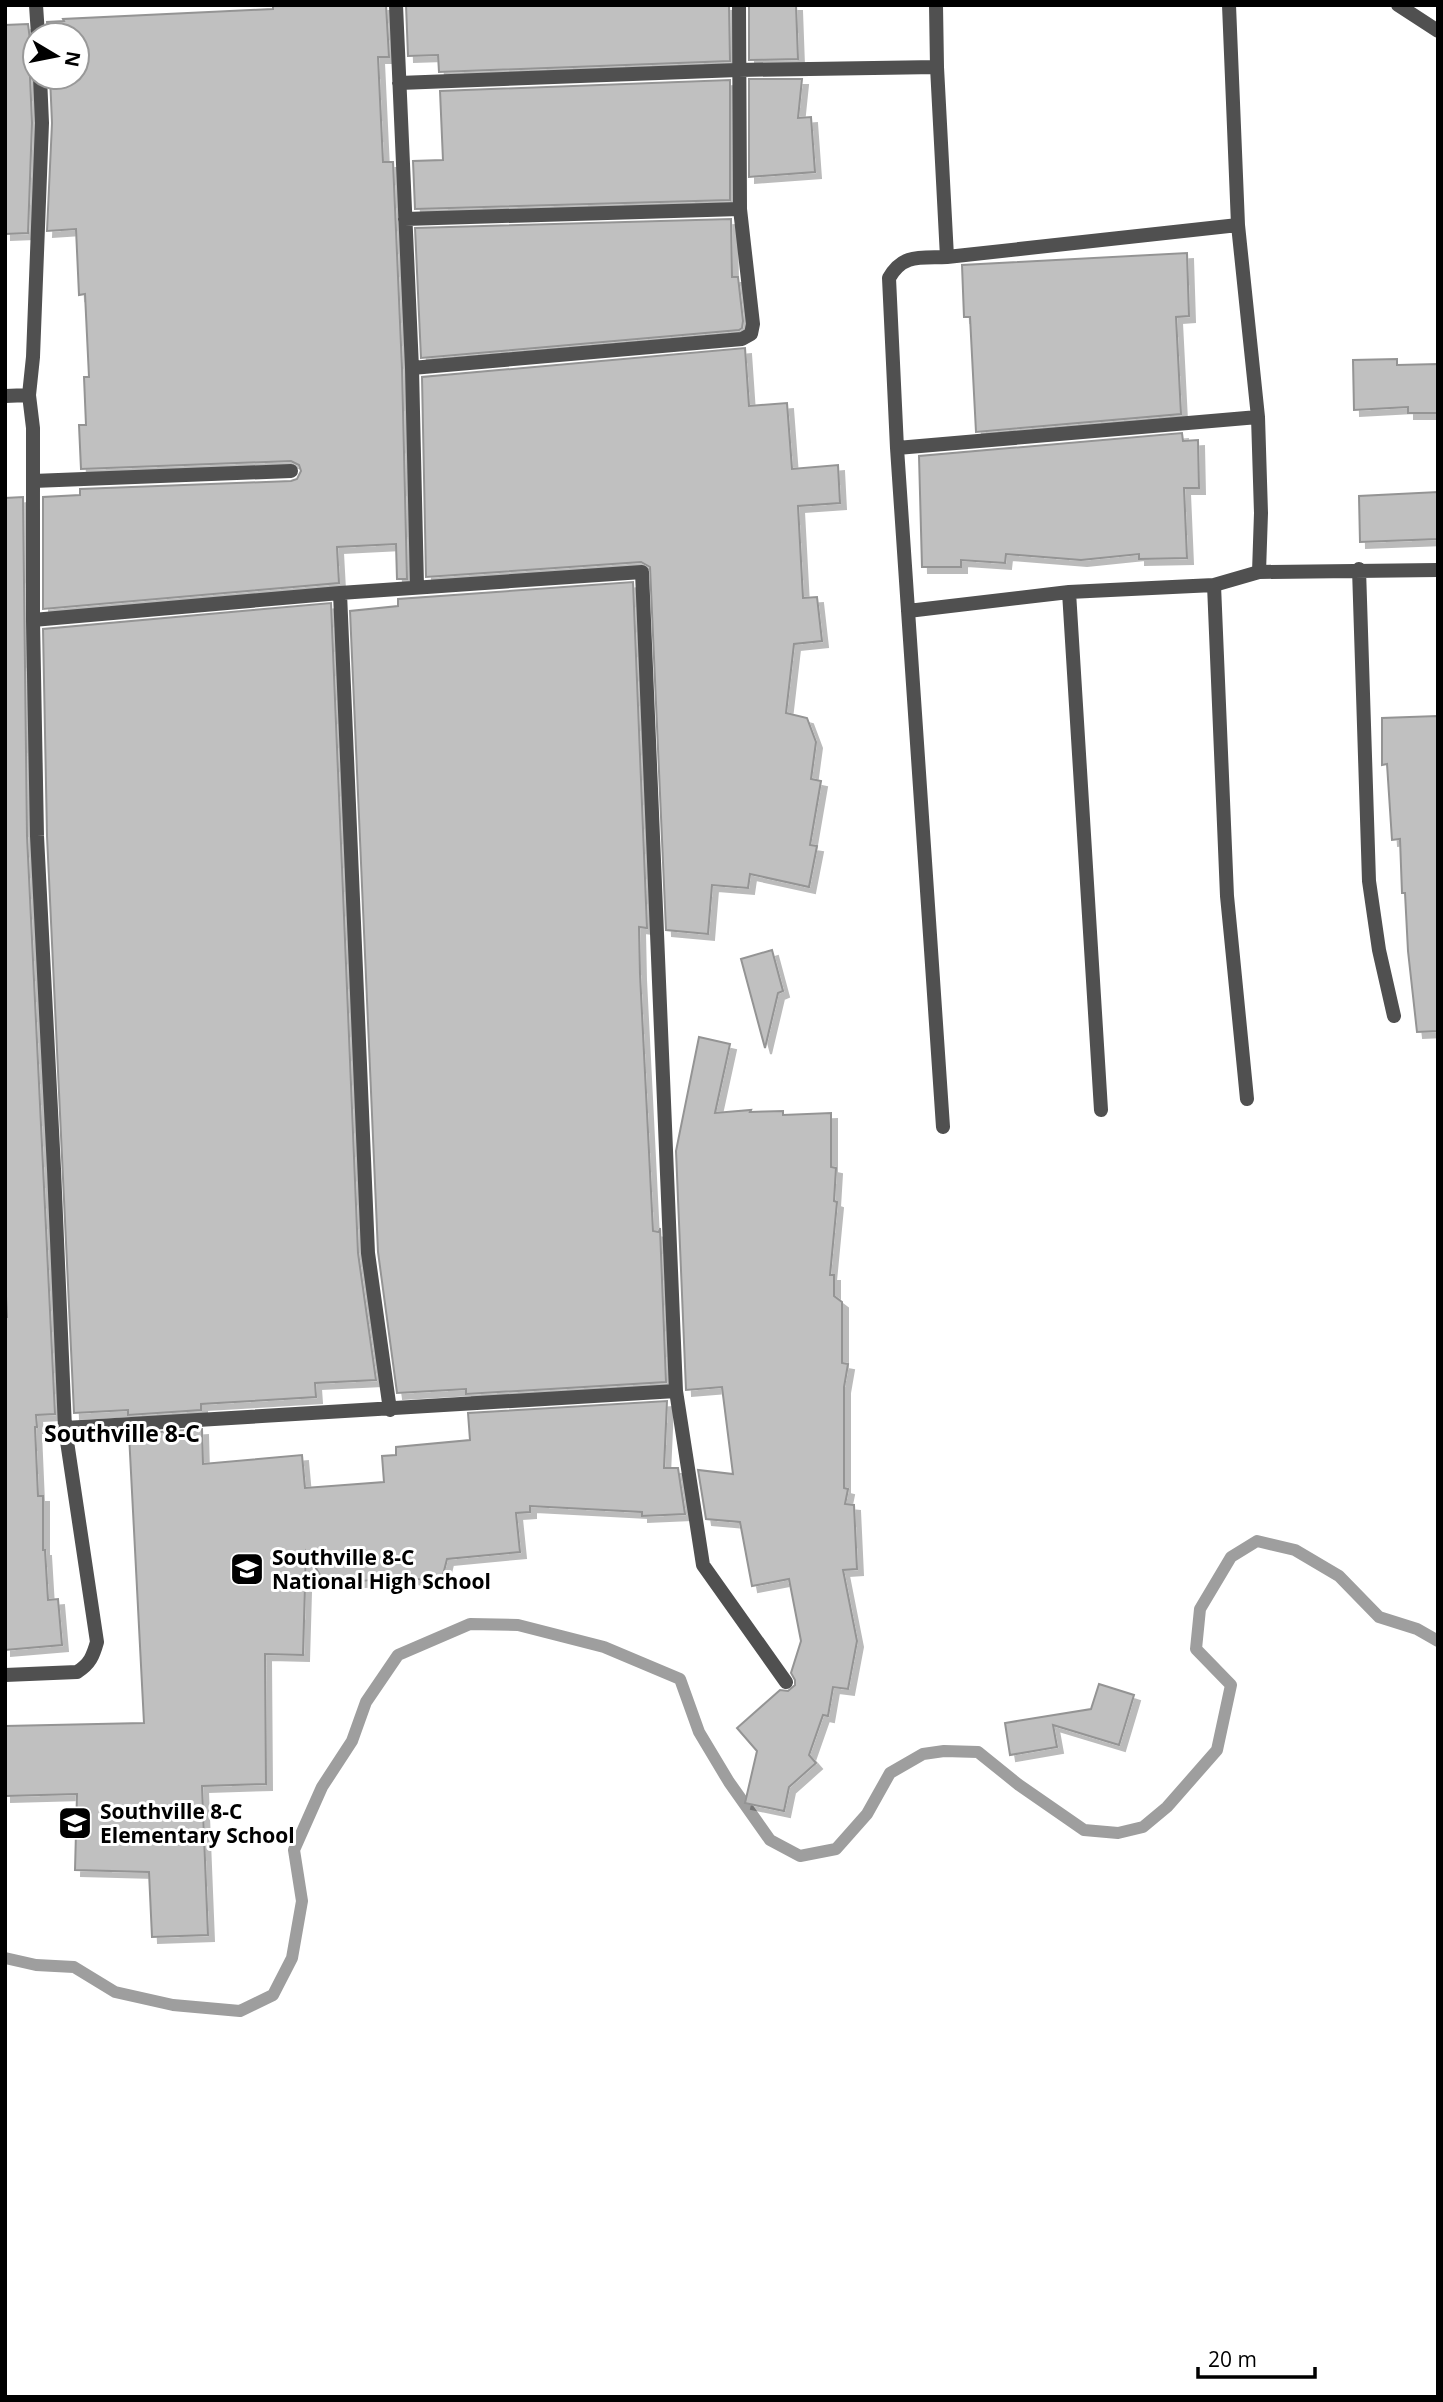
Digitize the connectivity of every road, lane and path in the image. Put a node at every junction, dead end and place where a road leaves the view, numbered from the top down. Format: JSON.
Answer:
{"nodes":[{"id":1,"x":396,"y":5,"type":"edge"},
{"id":2,"x":739,"y":5,"type":"edge"},
{"id":3,"x":936,"y":5,"type":"edge"},
{"id":4,"x":1229,"y":5,"type":"edge"},
{"id":5,"x":1398,"y":5,"type":"edge"},
{"id":6,"x":1438,"y":31,"type":"edge"},
{"id":7,"x":937,"y":67,"type":"junction"},
{"id":8,"x":738,"y":71,"type":"junction"},
{"id":9,"x":399,"y":83,"type":"junction"},
{"id":10,"x":41,"y":91,"type":"edge"},
{"id":11,"x":740,"y":209,"type":"junction"},
{"id":12,"x":405,"y":219,"type":"junction"},
{"id":13,"x":1238,"y":225,"type":"junction"},
{"id":14,"x":947,"y":257,"type":"junction"},
{"id":15,"x":412,"y":368,"type":"junction"},
{"id":16,"x":5,"y":396,"type":"edge"},
{"id":17,"x":29,"y":396,"type":"junction"},
{"id":18,"x":1258,"y":417,"type":"junction"},
{"id":19,"x":897,"y":448,"type":"junction"},
{"id":20,"x":290,"y":471,"type":"dead end"},
{"id":21,"x":33,"y":481,"type":"junction"},
{"id":22,"x":1359,"y":569,"type":"junction"},
{"id":23,"x":1438,"y":570,"type":"edge"},
{"id":24,"x":1259,"y":572,"type":"junction"},
{"id":25,"x":1214,"y":585,"type":"junction"},
{"id":26,"x":417,"y":586,"type":"junction"},
{"id":27,"x":1069,"y":592,"type":"junction"},
{"id":28,"x":340,"y":593,"type":"junction"},
{"id":29,"x":908,"y":611,"type":"junction"},
{"id":30,"x":33,"y":620,"type":"junction"},
{"id":31,"x":1394,"y":1016,"type":"dead end"},
{"id":32,"x":1247,"y":1099,"type":"dead end"},
{"id":33,"x":1101,"y":1110,"type":"dead end"},
{"id":34,"x":943,"y":1127,"type":"dead end"},
{"id":35,"x":676,"y":1391,"type":"junction"},
{"id":36,"x":390,"y":1410,"type":"junction"},
{"id":37,"x":65,"y":1428,"type":"junction"},
{"id":38,"x":5,"y":1675,"type":"edge"},
{"id":39,"x":786,"y":1682,"type":"dead end"}],
"edges":[{"from":1,"to":9,"type":"street"},
{"from":2,"to":8,"type":"street"},
{"from":3,"to":7,"type":"street"},
{"from":4,"to":13,"type":"street"},
{"from":5,"to":6,"type":"street"},
{"from":7,"to":8,"type":"street"},
{"from":7,"to":14,"type":"street"},
{"from":8,"to":9,"type":"street"},
{"from":8,"to":11,"type":"street"},
{"from":9,"to":12,"type":"street"},
{"from":10,"to":17,"type":"street"},
{"from":11,"to":12,"type":"street"},
{"from":11,"to":15,"type":"street"},
{"from":12,"to":15,"type":"street"},
{"from":13,"to":14,"type":"street"},
{"from":13,"to":18,"type":"street"},
{"from":14,"to":19,"type":"street"},
{"from":15,"to":26,"type":"street"},
{"from":16,"to":17,"type":"street"},
{"from":17,"to":21,"type":"street"},
{"from":18,"to":19,"type":"street"},
{"from":18,"to":24,"type":"street"},
{"from":19,"to":29,"type":"street"},
{"from":20,"to":21,"type":"street"},
{"from":21,"to":30,"type":"street"},
{"from":22,"to":23,"type":"street"},
{"from":22,"to":24,"type":"street"},
{"from":22,"to":31,"type":"street"},
{"from":24,"to":25,"type":"street"},
{"from":25,"to":27,"type":"street"},
{"from":25,"to":32,"type":"street"},
{"from":26,"to":28,"type":"street"},
{"from":26,"to":35,"type":"street"},
{"from":27,"to":29,"type":"street"},
{"from":27,"to":33,"type":"street"},
{"from":28,"to":30,"type":"street"},
{"from":28,"to":36,"type":"street"},
{"from":29,"to":34,"type":"street"},
{"from":30,"to":37,"type":"street"},
{"from":35,"to":36,"type":"street"},
{"from":35,"to":39,"type":"street"},
{"from":36,"to":37,"type":"street"},
{"from":37,"to":38,"type":"street"}]}
